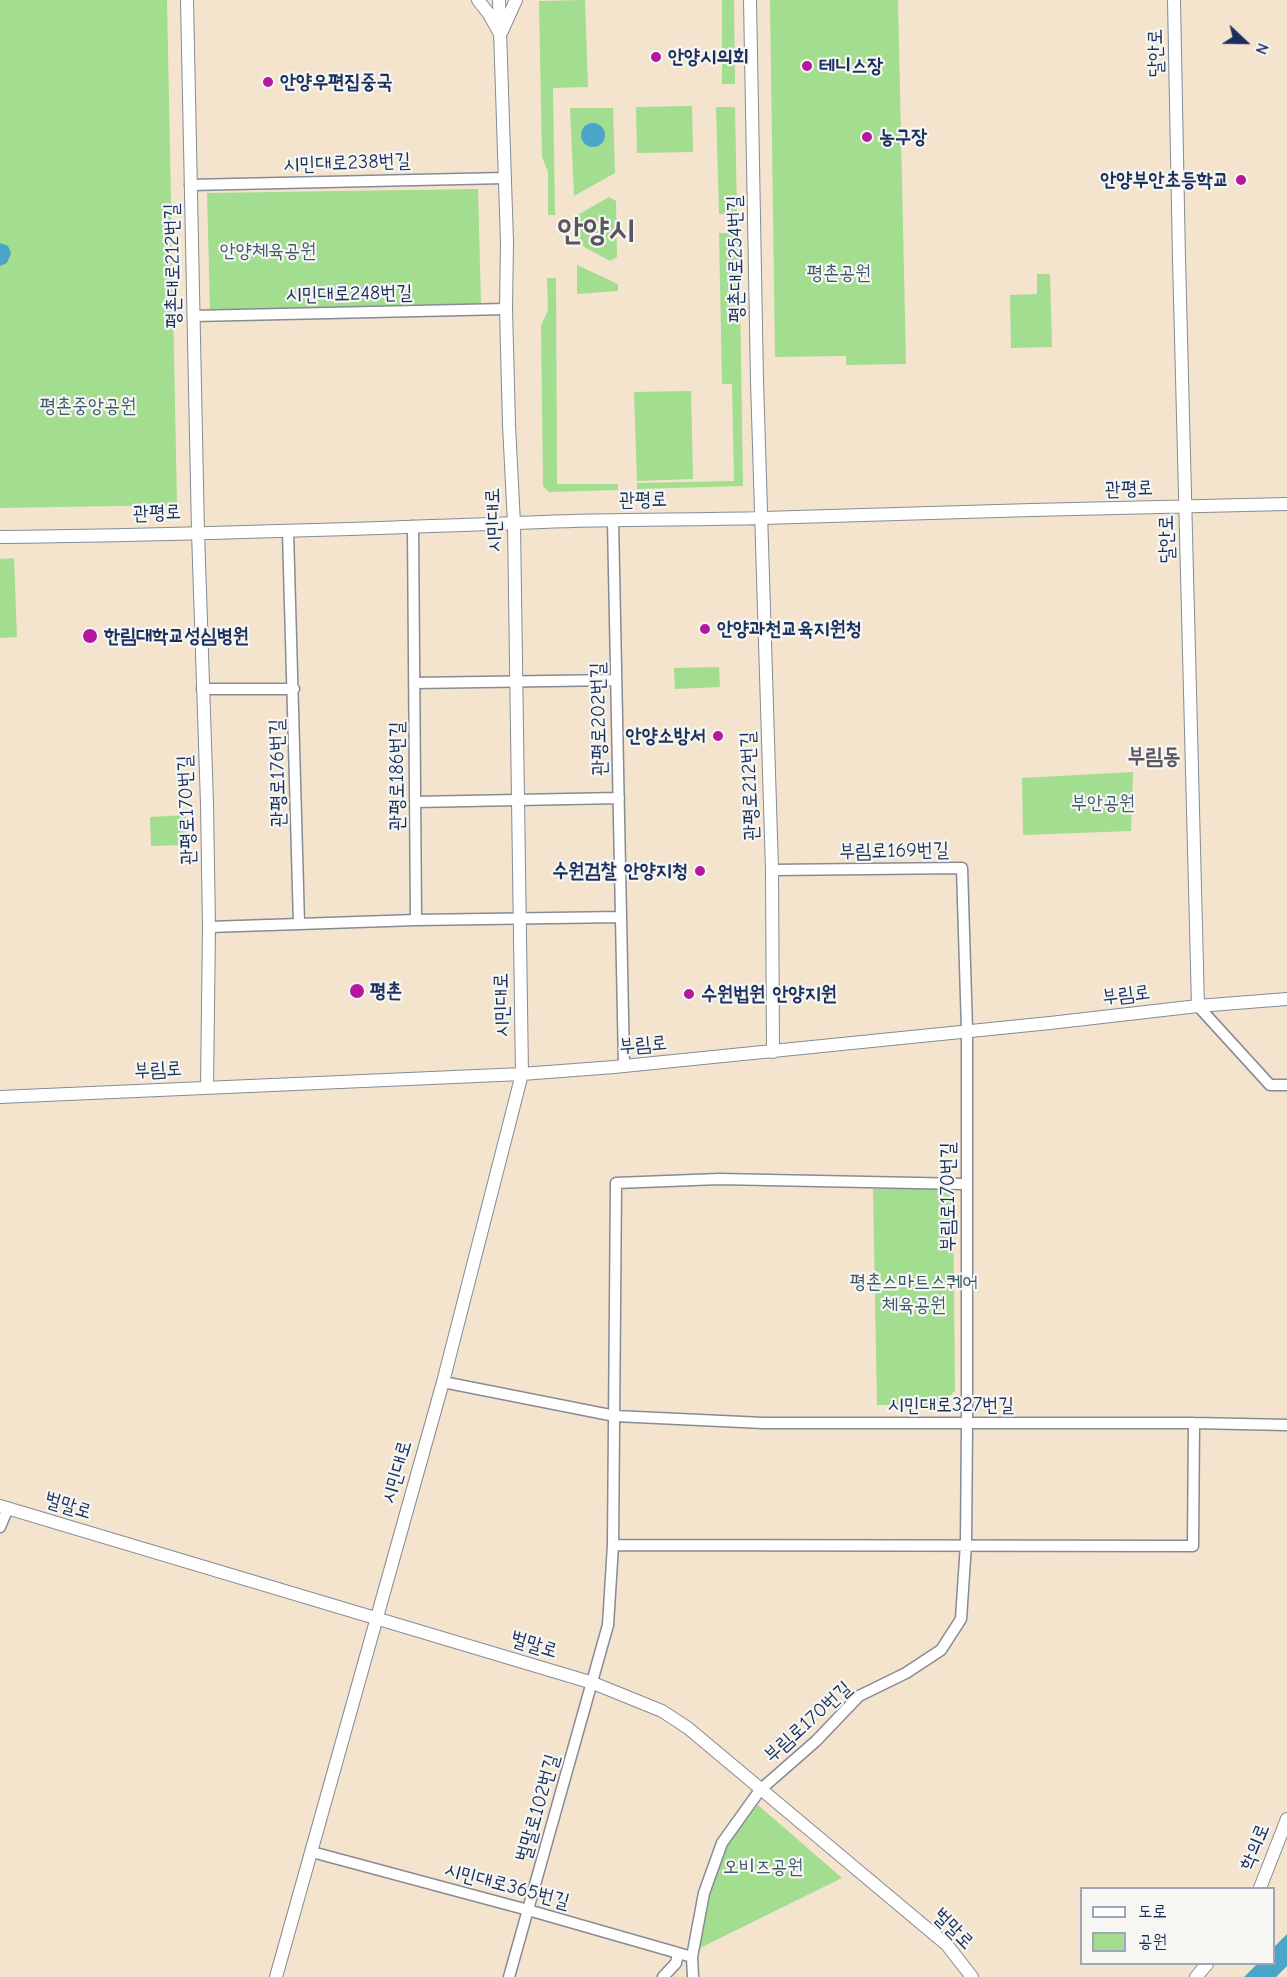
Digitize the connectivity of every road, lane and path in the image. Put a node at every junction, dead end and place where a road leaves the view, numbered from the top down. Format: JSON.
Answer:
{"nodes":[{"id":1,"x":187,"y":0,"type":"edge"},
{"id":2,"x":478,"y":0,"type":"edge"},
{"id":3,"x":499,"y":0,"type":"edge"},
{"id":4,"x":516,"y":0,"type":"edge"},
{"id":5,"x":750,"y":0,"type":"edge"},
{"id":6,"x":1174,"y":0,"type":"edge"},
{"id":7,"x":501,"y":35,"type":"junction"},
{"id":8,"x":505,"y":178,"type":"junction"},
{"id":9,"x":190,"y":185,"type":"junction"},
{"id":10,"x":506,"y":309,"type":"junction"},
{"id":11,"x":194,"y":316,"type":"junction"},
{"id":12,"x":1287,"y":504,"type":"edge"},
{"id":13,"x":1186,"y":506,"type":"junction"},
{"id":14,"x":761,"y":518,"type":"junction"},
{"id":15,"x":614,"y":520,"type":"junction"},
{"id":16,"x":514,"y":524,"type":"junction"},
{"id":17,"x":413,"y":526,"type":"junction"},
{"id":18,"x":198,"y":532,"type":"junction"},
{"id":19,"x":288,"y":532,"type":"junction"},
{"id":20,"x":0,"y":537,"type":"edge"},
{"id":21,"x":616,"y":680,"type":"junction"},
{"id":22,"x":414,"y":682,"type":"junction"},
{"id":23,"x":516,"y":682,"type":"junction"},
{"id":24,"x":202,"y":689,"type":"junction"},
{"id":25,"x":294,"y":689,"type":"junction"},
{"id":26,"x":619,"y":798,"type":"junction"},
{"id":27,"x":519,"y":799,"type":"junction"},
{"id":28,"x":415,"y":802,"type":"junction"},
{"id":29,"x":772,"y":870,"type":"junction"},
{"id":30,"x":621,"y":917,"type":"junction"},
{"id":31,"x":416,"y":920,"type":"junction"},
{"id":32,"x":521,"y":920,"type":"junction"},
{"id":33,"x":299,"y":924,"type":"junction"},
{"id":34,"x":209,"y":927,"type":"junction"},
{"id":35,"x":1287,"y":999,"type":"edge"},
{"id":36,"x":1198,"y":1006,"type":"junction"},
{"id":37,"x":966,"y":1030,"type":"junction"},
{"id":38,"x":772,"y":1052,"type":"junction"},
{"id":39,"x":624,"y":1066,"type":"junction"},
{"id":40,"x":522,"y":1074,"type":"junction"},
{"id":41,"x":1287,"y":1085,"type":"edge"},
{"id":42,"x":207,"y":1087,"type":"junction"},
{"id":43,"x":0,"y":1097,"type":"edge"},
{"id":44,"x":965,"y":1184,"type":"junction"},
{"id":45,"x":443,"y":1382,"type":"junction"},
{"id":46,"x":615,"y":1416,"type":"junction"},
{"id":47,"x":1194,"y":1423,"type":"junction"},
{"id":48,"x":967,"y":1424,"type":"junction"},
{"id":49,"x":1287,"y":1425,"type":"edge"},
{"id":50,"x":4,"y":1507,"type":"edge"},
{"id":51,"x":0,"y":1527,"type":"edge"},
{"id":52,"x":966,"y":1544,"type":"junction"},
{"id":53,"x":613,"y":1545,"type":"junction"},
{"id":54,"x":375,"y":1619,"type":"junction"},
{"id":55,"x":593,"y":1683,"type":"junction"},
{"id":56,"x":760,"y":1790,"type":"junction"},
{"id":57,"x":1287,"y":1819,"type":"edge"},
{"id":58,"x":312,"y":1852,"type":"junction"},
{"id":59,"x":1260,"y":1887,"type":"edge"},
{"id":60,"x":528,"y":1910,"type":"junction"},
{"id":61,"x":678,"y":1953,"type":"junction"},
{"id":62,"x":692,"y":1957,"type":"junction"},
{"id":63,"x":1206,"y":1965,"type":"edge"},
{"id":64,"x":276,"y":1977,"type":"edge"},
{"id":65,"x":509,"y":1977,"type":"edge"},
{"id":66,"x":663,"y":1977,"type":"edge"},
{"id":67,"x":693,"y":1977,"type":"edge"},
{"id":68,"x":972,"y":1977,"type":"edge"},
{"id":69,"x":1196,"y":1977,"type":"edge"}],
"edges":[{"from":1,"to":9,"type":"street","name":"평촌대로212번길"},
{"from":2,"to":7,"type":"street"},
{"from":3,"to":7,"type":"street","name":"시민대로"},
{"from":4,"to":7,"type":"street"},
{"from":5,"to":14,"type":"street","name":"평촌대로254번길"},
{"from":6,"to":13,"type":"street","name":"달안로"},
{"from":7,"to":8,"type":"street","name":"시민대로"},
{"from":8,"to":9,"type":"street","name":"시민대로238번길"},
{"from":8,"to":10,"type":"street","name":"시민대로"},
{"from":9,"to":11,"type":"street","name":"평촌대로212번길"},
{"from":10,"to":11,"type":"street","name":"시민대로248번길"},
{"from":10,"to":16,"type":"street","name":"시민대로"},
{"from":11,"to":18,"type":"street","name":"평촌대로212번길"},
{"from":12,"to":13,"type":"street","name":"관평로"},
{"from":13,"to":14,"type":"street","name":"관평로"},
{"from":13,"to":36,"type":"street","name":"달안로"},
{"from":14,"to":15,"type":"street","name":"관평로"},
{"from":14,"to":29,"type":"street","name":"관평로212번길"},
{"from":15,"to":16,"type":"street","name":"관평로"},
{"from":15,"to":21,"type":"street","name":"관평로202번길"},
{"from":16,"to":17,"type":"street","name":"관평로"},
{"from":16,"to":23,"type":"street","name":"시민대로"},
{"from":17,"to":19,"type":"street","name":"관평로"},
{"from":17,"to":22,"type":"street","name":"관평로186번길"},
{"from":18,"to":19,"type":"street","name":"관평로"},
{"from":18,"to":20,"type":"street","name":"관평로"},
{"from":18,"to":24,"type":"street","name":"관평로170번길"},
{"from":19,"to":25,"type":"street","name":"관평로176번길"},
{"from":21,"to":23,"type":"street"},
{"from":21,"to":26,"type":"street","name":"관평로202번길"},
{"from":22,"to":23,"type":"street"},
{"from":22,"to":28,"type":"street","name":"관평로186번길"},
{"from":23,"to":27,"type":"street","name":"시민대로"},
{"from":24,"to":25,"type":"street"},
{"from":24,"to":34,"type":"street","name":"관평로170번길"},
{"from":25,"to":33,"type":"street","name":"관평로176번길"},
{"from":26,"to":27,"type":"street"},
{"from":26,"to":30,"type":"street","name":"관평로202번길"},
{"from":27,"to":28,"type":"street"},
{"from":27,"to":32,"type":"street","name":"시민대로"},
{"from":28,"to":31,"type":"street","name":"관평로186번길"},
{"from":29,"to":37,"type":"street","name":"부림로169번길"},
{"from":29,"to":38,"type":"street","name":"관평로212번길"},
{"from":30,"to":32,"type":"street"},
{"from":30,"to":39,"type":"street","name":"관평로202번길"},
{"from":31,"to":32,"type":"street"},
{"from":31,"to":33,"type":"street"},
{"from":32,"to":40,"type":"street","name":"시민대로"},
{"from":33,"to":34,"type":"street"},
{"from":34,"to":42,"type":"street","name":"관평로170번길"},
{"from":35,"to":36,"type":"street","name":"부림로"},
{"from":36,"to":37,"type":"street","name":"부림로"},
{"from":36,"to":41,"type":"street"},
{"from":37,"to":38,"type":"street","name":"부림로"},
{"from":37,"to":44,"type":"street","name":"부림로170번길"},
{"from":38,"to":39,"type":"street","name":"부림로"},
{"from":39,"to":40,"type":"street","name":"부림로"},
{"from":40,"to":42,"type":"street","name":"부림로"},
{"from":40,"to":45,"type":"street","name":"시민대로"},
{"from":42,"to":43,"type":"street","name":"부림로"},
{"from":44,"to":46,"type":"street"},
{"from":44,"to":48,"type":"street","name":"부림로170번길"},
{"from":45,"to":46,"type":"street","name":"시민대로327번길"},
{"from":45,"to":54,"type":"street","name":"시민대로"},
{"from":46,"to":48,"type":"street","name":"시민대로327번길"},
{"from":46,"to":53,"type":"street"},
{"from":47,"to":48,"type":"street","name":"시민대로327번길"},
{"from":47,"to":49,"type":"street","name":"시민대로327번길"},
{"from":47,"to":52,"type":"street"},
{"from":48,"to":52,"type":"street","name":"부림로170번길"},
{"from":50,"to":51,"type":"street"},
{"from":50,"to":54,"type":"street","name":"벌말로"},
{"from":52,"to":53,"type":"street"},
{"from":52,"to":56,"type":"street","name":"부림로170번길"},
{"from":53,"to":55,"type":"street","name":"벌말로102번길"},
{"from":54,"to":55,"type":"street","name":"벌말로"},
{"from":54,"to":58,"type":"street","name":"시민대로"},
{"from":55,"to":56,"type":"street","name":"벌말로"},
{"from":55,"to":60,"type":"street","name":"벌말로102번길"},
{"from":56,"to":62,"type":"street","name":"부림로170번길"},
{"from":56,"to":68,"type":"street","name":"벌말로"},
{"from":57,"to":59,"type":"street","name":"학의로"},
{"from":58,"to":60,"type":"street","name":"시민대로365번길"},
{"from":58,"to":64,"type":"street","name":"시민대로"},
{"from":60,"to":61,"type":"street","name":"시민대로365번길"},
{"from":60,"to":65,"type":"street","name":"벌말로102번길"},
{"from":61,"to":62,"type":"street","name":"시민대로365번길"},
{"from":61,"to":66,"type":"street"},
{"from":62,"to":67,"type":"street","name":"부림로170번길"},
{"from":63,"to":69,"type":"street"}]}
